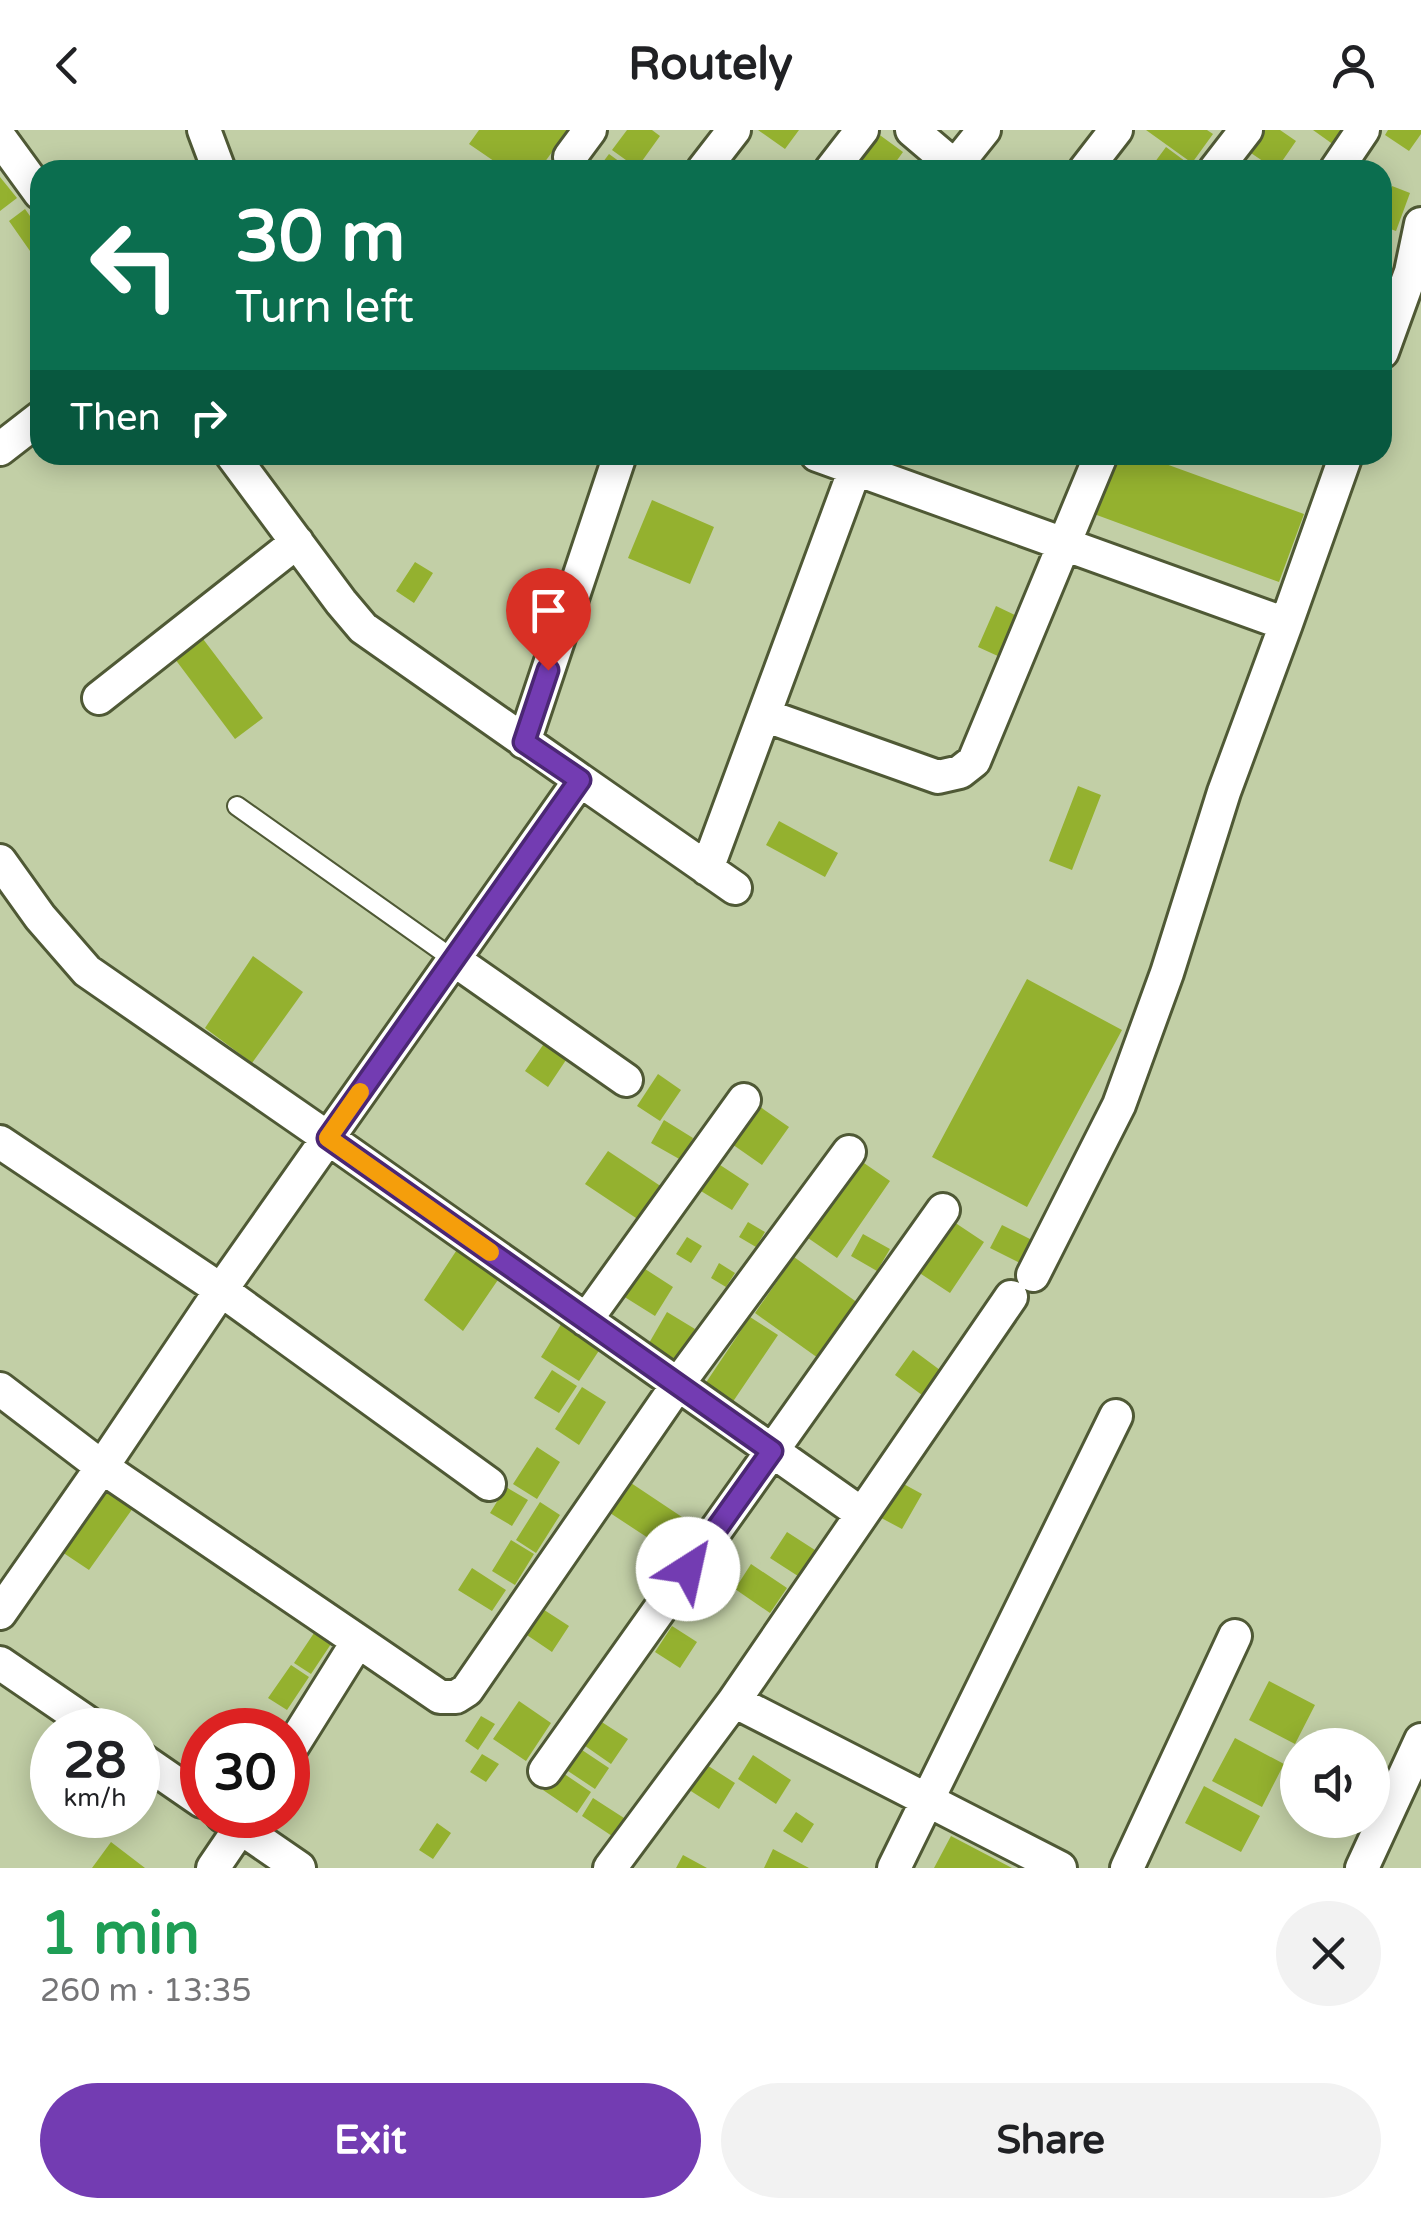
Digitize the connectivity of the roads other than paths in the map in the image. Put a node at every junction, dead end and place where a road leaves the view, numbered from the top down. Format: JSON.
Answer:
{"nodes":[{"id":1,"x":204,"y":130,"type":"edge"},
{"id":2,"x":590,"y":130,"type":"edge"},
{"id":3,"x":734,"y":130,"type":"edge"},
{"id":4,"x":862,"y":130,"type":"edge"},
{"id":5,"x":912,"y":130,"type":"edge"},
{"id":6,"x":984,"y":130,"type":"edge"},
{"id":7,"x":1116,"y":130,"type":"edge"},
{"id":8,"x":1246,"y":130,"type":"edge"},
{"id":9,"x":1363,"y":130,"type":"edge"},
{"id":10,"x":0,"y":138,"type":"edge"},
{"id":11,"x":570,"y":157,"type":"dead end"},
{"id":12,"x":215,"y":160,"type":"edge"},
{"id":13,"x":711,"y":160,"type":"edge"},
{"id":14,"x":839,"y":160,"type":"edge"},
{"id":15,"x":946,"y":160,"type":"edge"},
{"id":16,"x":962,"y":160,"type":"edge"},
{"id":17,"x":1093,"y":160,"type":"edge"},
{"id":18,"x":1223,"y":160,"type":"edge"},
{"id":19,"x":1343,"y":160,"type":"edge"},
{"id":20,"x":30,"y":179,"type":"edge"},
{"id":21,"x":1421,"y":224,"type":"edge"},
{"id":22,"x":1392,"y":324,"type":"edge"},
{"id":23,"x":30,"y":426,"type":"edge"},
{"id":24,"x":0,"y":449,"type":"edge"},
{"id":25,"x":239,"y":465,"type":"edge"},
{"id":26,"x":617,"y":465,"type":"edge"},
{"id":27,"x":844,"y":465,"type":"edge"},
{"id":28,"x":1097,"y":465,"type":"edge"},
{"id":29,"x":1342,"y":465,"type":"edge"},
{"id":30,"x":855,"y":469,"type":"junction"},
{"id":31,"x":297,"y":542,"type":"junction"},
{"id":32,"x":1064,"y":544,"type":"junction"},
{"id":33,"x":1286,"y":624,"type":"junction"},
{"id":34,"x":100,"y":698,"type":"dead end"},
{"id":35,"x":764,"y":715,"type":"junction"},
{"id":36,"x":524,"y":742,"type":"junction"},
{"id":37,"x":580,"y":780,"type":"junction"},
{"id":38,"x":237,"y":806,"type":"dead end"},
{"id":39,"x":0,"y":861,"type":"edge"},
{"id":40,"x":707,"y":868,"type":"junction"},
{"id":41,"x":734,"y":888,"type":"dead end"},
{"id":42,"x":453,"y":960,"type":"junction"},
{"id":43,"x":626,"y":1080,"type":"dead end"},
{"id":44,"x":744,"y":1100,"type":"dead end"},
{"id":45,"x":328,"y":1138,"type":"junction"},
{"id":46,"x":0,"y":1142,"type":"edge"},
{"id":47,"x":849,"y":1152,"type":"dead end"},
{"id":48,"x":943,"y":1210,"type":"dead end"},
{"id":49,"x":221,"y":1290,"type":"junction"},
{"id":50,"x":586,"y":1320,"type":"junction"},
{"id":51,"x":678,"y":1384,"type":"junction"},
{"id":52,"x":0,"y":1389,"type":"edge"},
{"id":53,"x":1116,"y":1416,"type":"dead end"},
{"id":54,"x":772,"y":1451,"type":"junction"},
{"id":55,"x":102,"y":1467,"type":"junction"},
{"id":56,"x":490,"y":1484,"type":"dead end"},
{"id":57,"x":862,"y":1514,"type":"junction"},
{"id":58,"x":0,"y":1613,"type":"edge"},
{"id":59,"x":1235,"y":1636,"type":"dead end"},
{"id":60,"x":358,"y":1640,"type":"junction"},
{"id":61,"x":0,"y":1664,"type":"edge"},
{"id":62,"x":734,"y":1702,"type":"junction"},
{"id":63,"x":65,"y":1708,"type":"edge"},
{"id":64,"x":310,"y":1717,"type":"edge"},
{"id":65,"x":1421,"y":1740,"type":"edge"},
{"id":66,"x":544,"y":1772,"type":"dead end"},
{"id":67,"x":928,"y":1800,"type":"junction"},
{"id":68,"x":228,"y":1838,"type":"edge"},
{"id":69,"x":261,"y":1838,"type":"edge"},
{"id":70,"x":213,"y":1868,"type":"edge"},
{"id":71,"x":299,"y":1868,"type":"edge"},
{"id":72,"x":610,"y":1868,"type":"edge"},
{"id":73,"x":894,"y":1868,"type":"edge"},
{"id":74,"x":1060,"y":1868,"type":"edge"},
{"id":75,"x":1127,"y":1868,"type":"edge"},
{"id":76,"x":1362,"y":1868,"type":"edge"}],
"edges":[{"from":1,"to":12,"type":"street"},
{"from":2,"to":11,"type":"street"},
{"from":3,"to":13,"type":"street"},
{"from":4,"to":14,"type":"street"},
{"from":5,"to":15,"type":"street"},
{"from":6,"to":16,"type":"street"},
{"from":7,"to":17,"type":"street"},
{"from":8,"to":18,"type":"street"},
{"from":9,"to":19,"type":"street"},
{"from":10,"to":20,"type":"street"},
{"from":21,"to":22,"type":"street"},
{"from":23,"to":24,"type":"street"},
{"from":25,"to":31,"type":"street"},
{"from":26,"to":36,"type":"street"},
{"from":27,"to":30,"type":"street"},
{"from":28,"to":32,"type":"street"},
{"from":29,"to":33,"type":"street"},
{"from":30,"to":32,"type":"street"},
{"from":30,"to":35,"type":"street"},
{"from":31,"to":34,"type":"street"},
{"from":31,"to":36,"type":"street"},
{"from":32,"to":33,"type":"street"},
{"from":32,"to":35,"type":"street"},
{"from":33,"to":57,"type":"street"},
{"from":35,"to":40,"type":"street"},
{"from":36,"to":37,"type":"street"},
{"from":37,"to":40,"type":"street"},
{"from":37,"to":42,"type":"street"},
{"from":38,"to":42,"type":"lane"},
{"from":39,"to":45,"type":"street"},
{"from":40,"to":41,"type":"street"},
{"from":42,"to":43,"type":"street"},
{"from":42,"to":45,"type":"street"},
{"from":44,"to":50,"type":"street"},
{"from":45,"to":49,"type":"street"},
{"from":45,"to":50,"type":"street"},
{"from":46,"to":49,"type":"street"},
{"from":47,"to":51,"type":"street"},
{"from":48,"to":54,"type":"street"},
{"from":49,"to":55,"type":"street"},
{"from":49,"to":56,"type":"street"},
{"from":50,"to":51,"type":"street"},
{"from":51,"to":54,"type":"street"},
{"from":51,"to":60,"type":"street"},
{"from":52,"to":55,"type":"street"},
{"from":53,"to":67,"type":"street"},
{"from":54,"to":57,"type":"street"},
{"from":54,"to":66,"type":"street"},
{"from":55,"to":58,"type":"street"},
{"from":55,"to":60,"type":"street"},
{"from":57,"to":62,"type":"street"},
{"from":59,"to":75,"type":"street"},
{"from":60,"to":64,"type":"street"},
{"from":61,"to":63,"type":"street"},
{"from":62,"to":67,"type":"street"},
{"from":62,"to":72,"type":"street"},
{"from":65,"to":76,"type":"street"},
{"from":67,"to":73,"type":"street"},
{"from":67,"to":74,"type":"street"},
{"from":68,"to":70,"type":"street"},
{"from":69,"to":71,"type":"street"}]}
